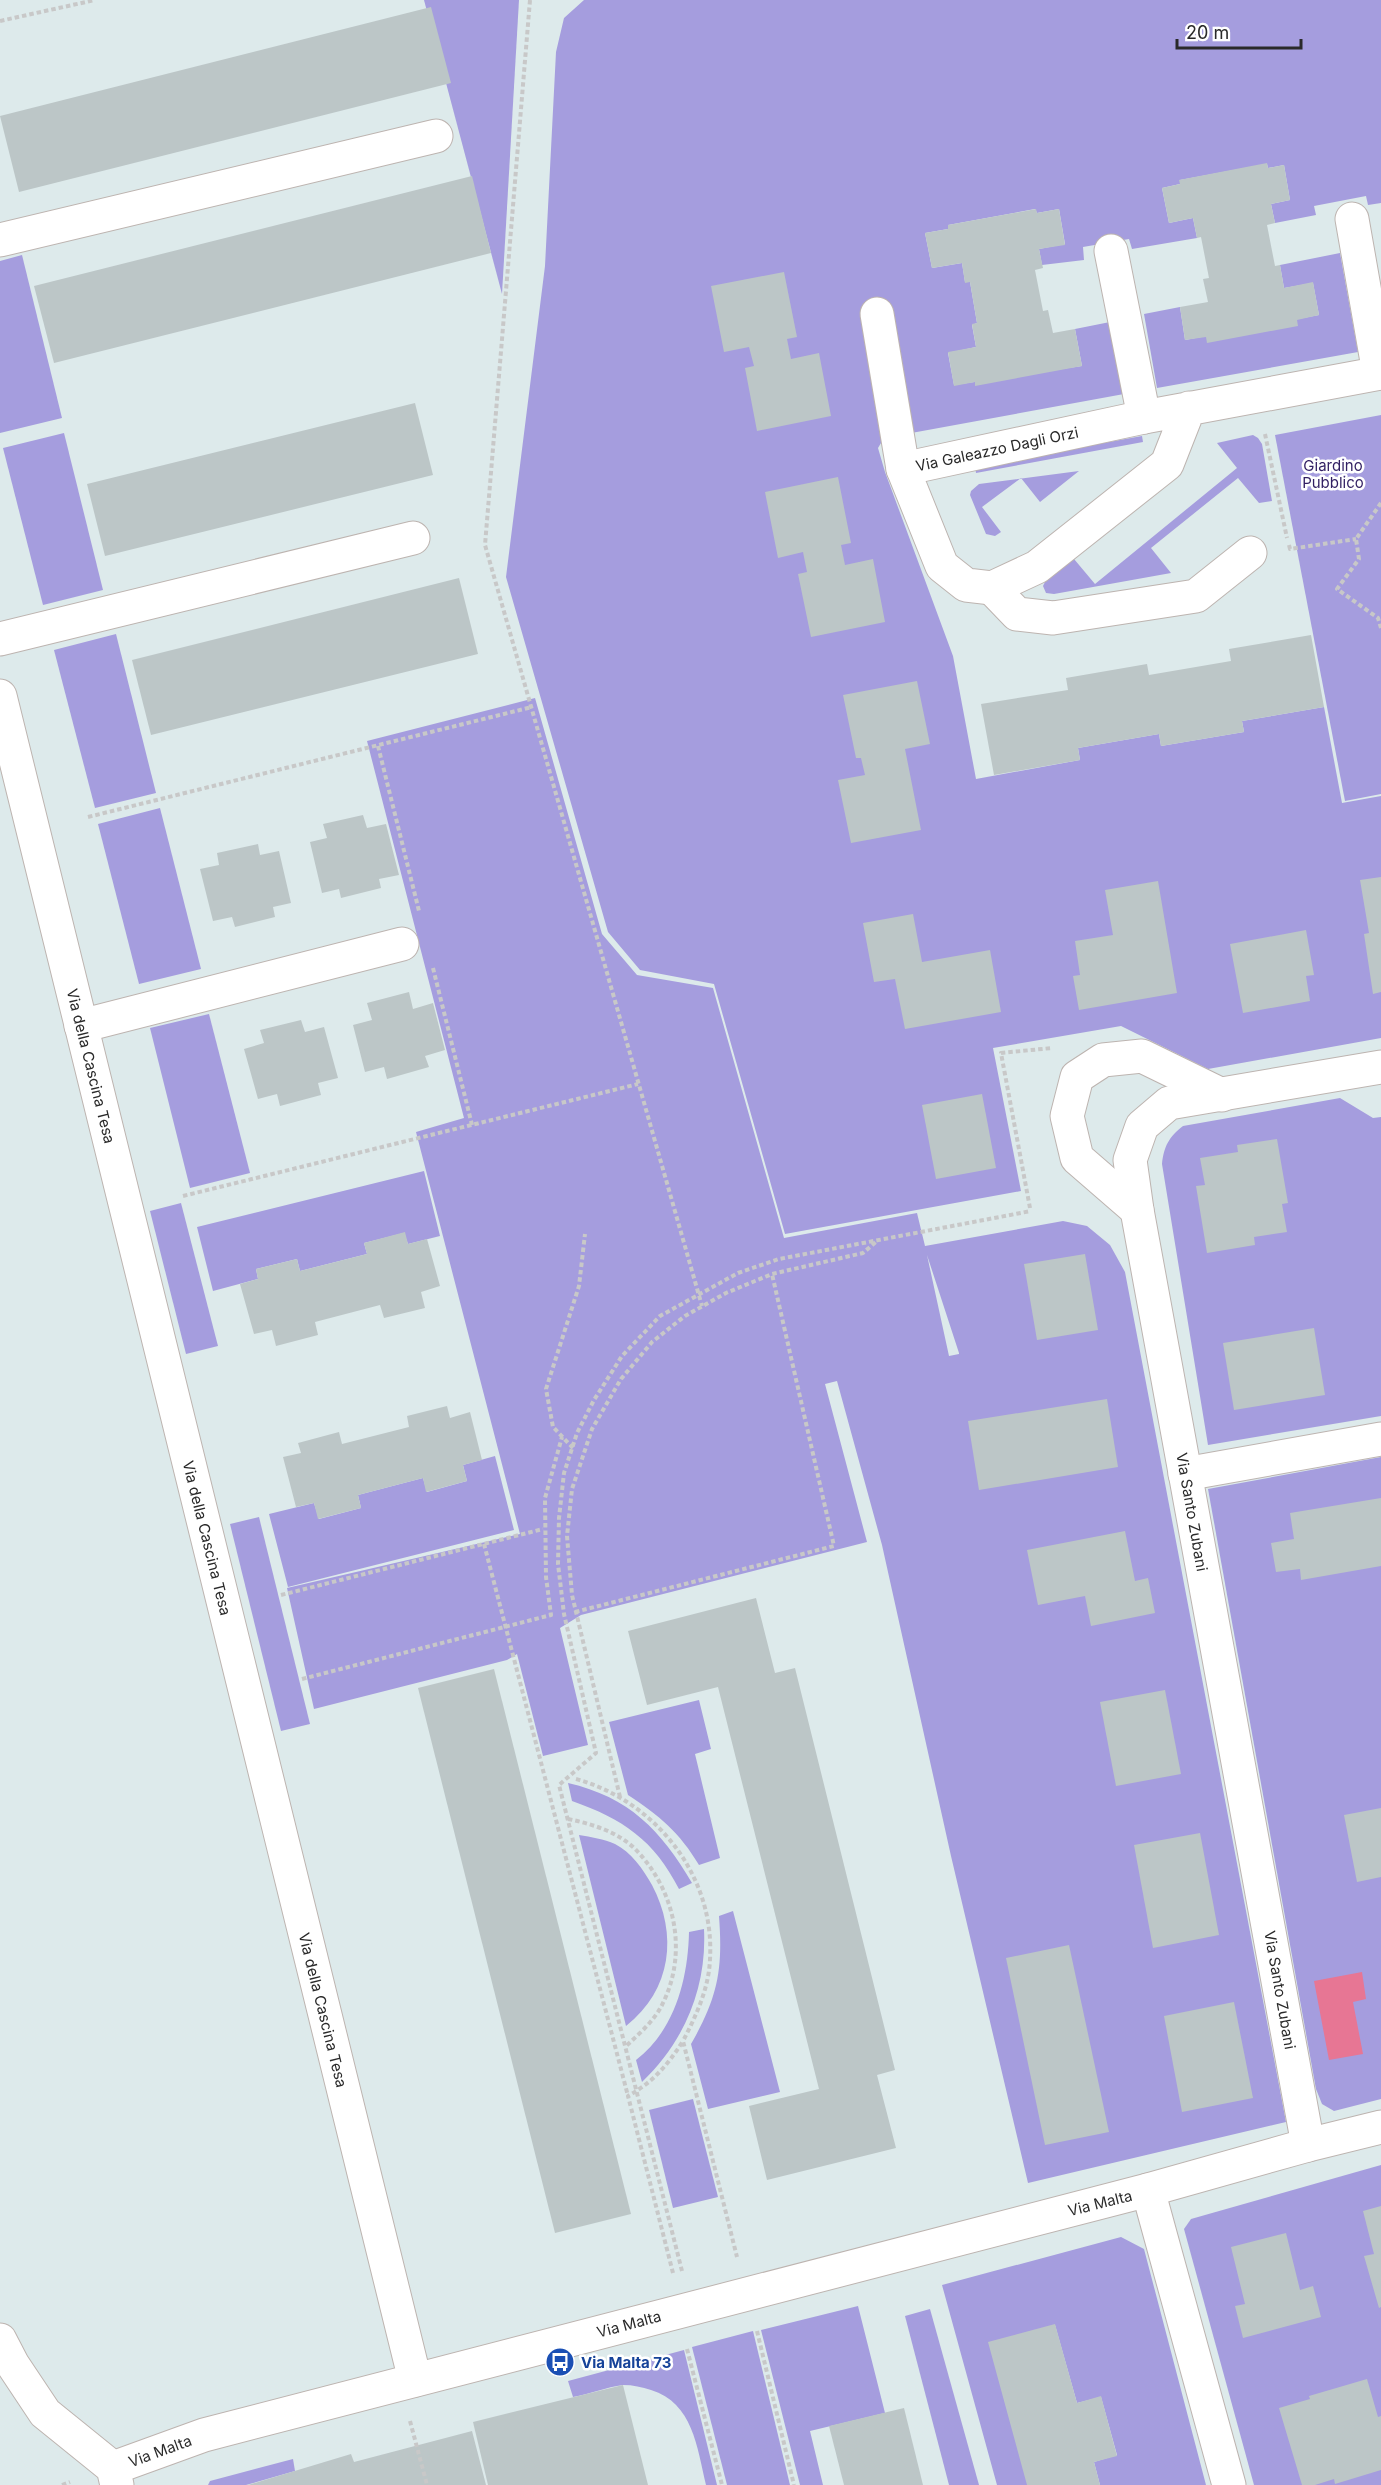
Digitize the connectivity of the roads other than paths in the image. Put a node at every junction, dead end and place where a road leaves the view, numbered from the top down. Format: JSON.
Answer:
{"nodes":[{"id":1,"x":436,"y":136,"type":"dead end"},
{"id":2,"x":1352,"y":219,"type":"dead end"},
{"id":3,"x":0,"y":240,"type":"edge"},
{"id":4,"x":1111,"y":251,"type":"dead end"},
{"id":5,"x":878,"y":314,"type":"dead end"},
{"id":6,"x":1380,"y":373,"type":"edge"},
{"id":7,"x":1190,"y":408,"type":"junction"},
{"id":8,"x":1144,"y":417,"type":"junction"},
{"id":9,"x":903,"y":469,"type":"junction"},
{"id":10,"x":414,"y":538,"type":"dead end"},
{"id":11,"x":1250,"y":553,"type":"dead end"},
{"id":12,"x":992,"y":588,"type":"junction"},
{"id":13,"x":0,"y":639,"type":"edge"},
{"id":14,"x":0,"y":696,"type":"edge"},
{"id":15,"x":402,"y":944,"type":"dead end"},
{"id":16,"x":81,"y":1026,"type":"junction"},
{"id":17,"x":1381,"y":1067,"type":"edge"},
{"id":18,"x":1222,"y":1095,"type":"junction"},
{"id":19,"x":1137,"y":1210,"type":"junction"},
{"id":20,"x":1381,"y":1439,"type":"edge"},
{"id":21,"x":1185,"y":1474,"type":"junction"},
{"id":22,"x":1381,"y":2127,"type":"edge"},
{"id":23,"x":1308,"y":2145,"type":"junction"},
{"id":24,"x":1148,"y":2190,"type":"junction"},
{"id":25,"x":0,"y":2340,"type":"edge"},
{"id":26,"x":415,"y":2380,"type":"junction"},
{"id":27,"x":115,"y":2477,"type":"edge"},
{"id":28,"x":1229,"y":2485,"type":"edge"}],
"edges":[{"from":1,"to":3,"type":"street"},
{"from":2,"to":6,"type":"street","name":"Via Galeazzo Dagli Orzi"},
{"from":4,"to":8,"type":"street"},
{"from":5,"to":9,"type":"street"},
{"from":6,"to":7,"type":"street","name":"Via Galeazzo Dagli Orzi"},
{"from":7,"to":8,"type":"street","name":"Via Galeazzo Dagli Orzi"},
{"from":7,"to":12,"type":"street"},
{"from":8,"to":9,"type":"street","name":"Via Galeazzo Dagli Orzi"},
{"from":9,"to":12,"type":"street","name":"Via Galeazzo Dagli Orzi"},
{"from":10,"to":13,"type":"street"},
{"from":11,"to":12,"type":"street"},
{"from":14,"to":16,"type":"street","name":"Via della Cascina Tesa"},
{"from":15,"to":16,"type":"street"},
{"from":16,"to":26,"type":"street","name":"Via della Cascina Tesa"},
{"from":17,"to":18,"type":"street","name":"Via Santo Zubani"},
{"from":18,"to":19,"type":"street","name":"Via Santo Zubani"},
{"from":18,"to":19,"type":"street"},
{"from":19,"to":21,"type":"street","name":"Via Santo Zubani"},
{"from":20,"to":21,"type":"street"},
{"from":21,"to":23,"type":"street","name":"Via Santo Zubani"},
{"from":22,"to":23,"type":"street","name":"Via Malta"},
{"from":23,"to":24,"type":"street","name":"Via Malta"},
{"from":24,"to":26,"type":"street","name":"Via Malta"},
{"from":24,"to":28,"type":"street","name":"Via Malta"},
{"from":25,"to":27,"type":"street"},
{"from":26,"to":27,"type":"street","name":"Via Malta"}]}
